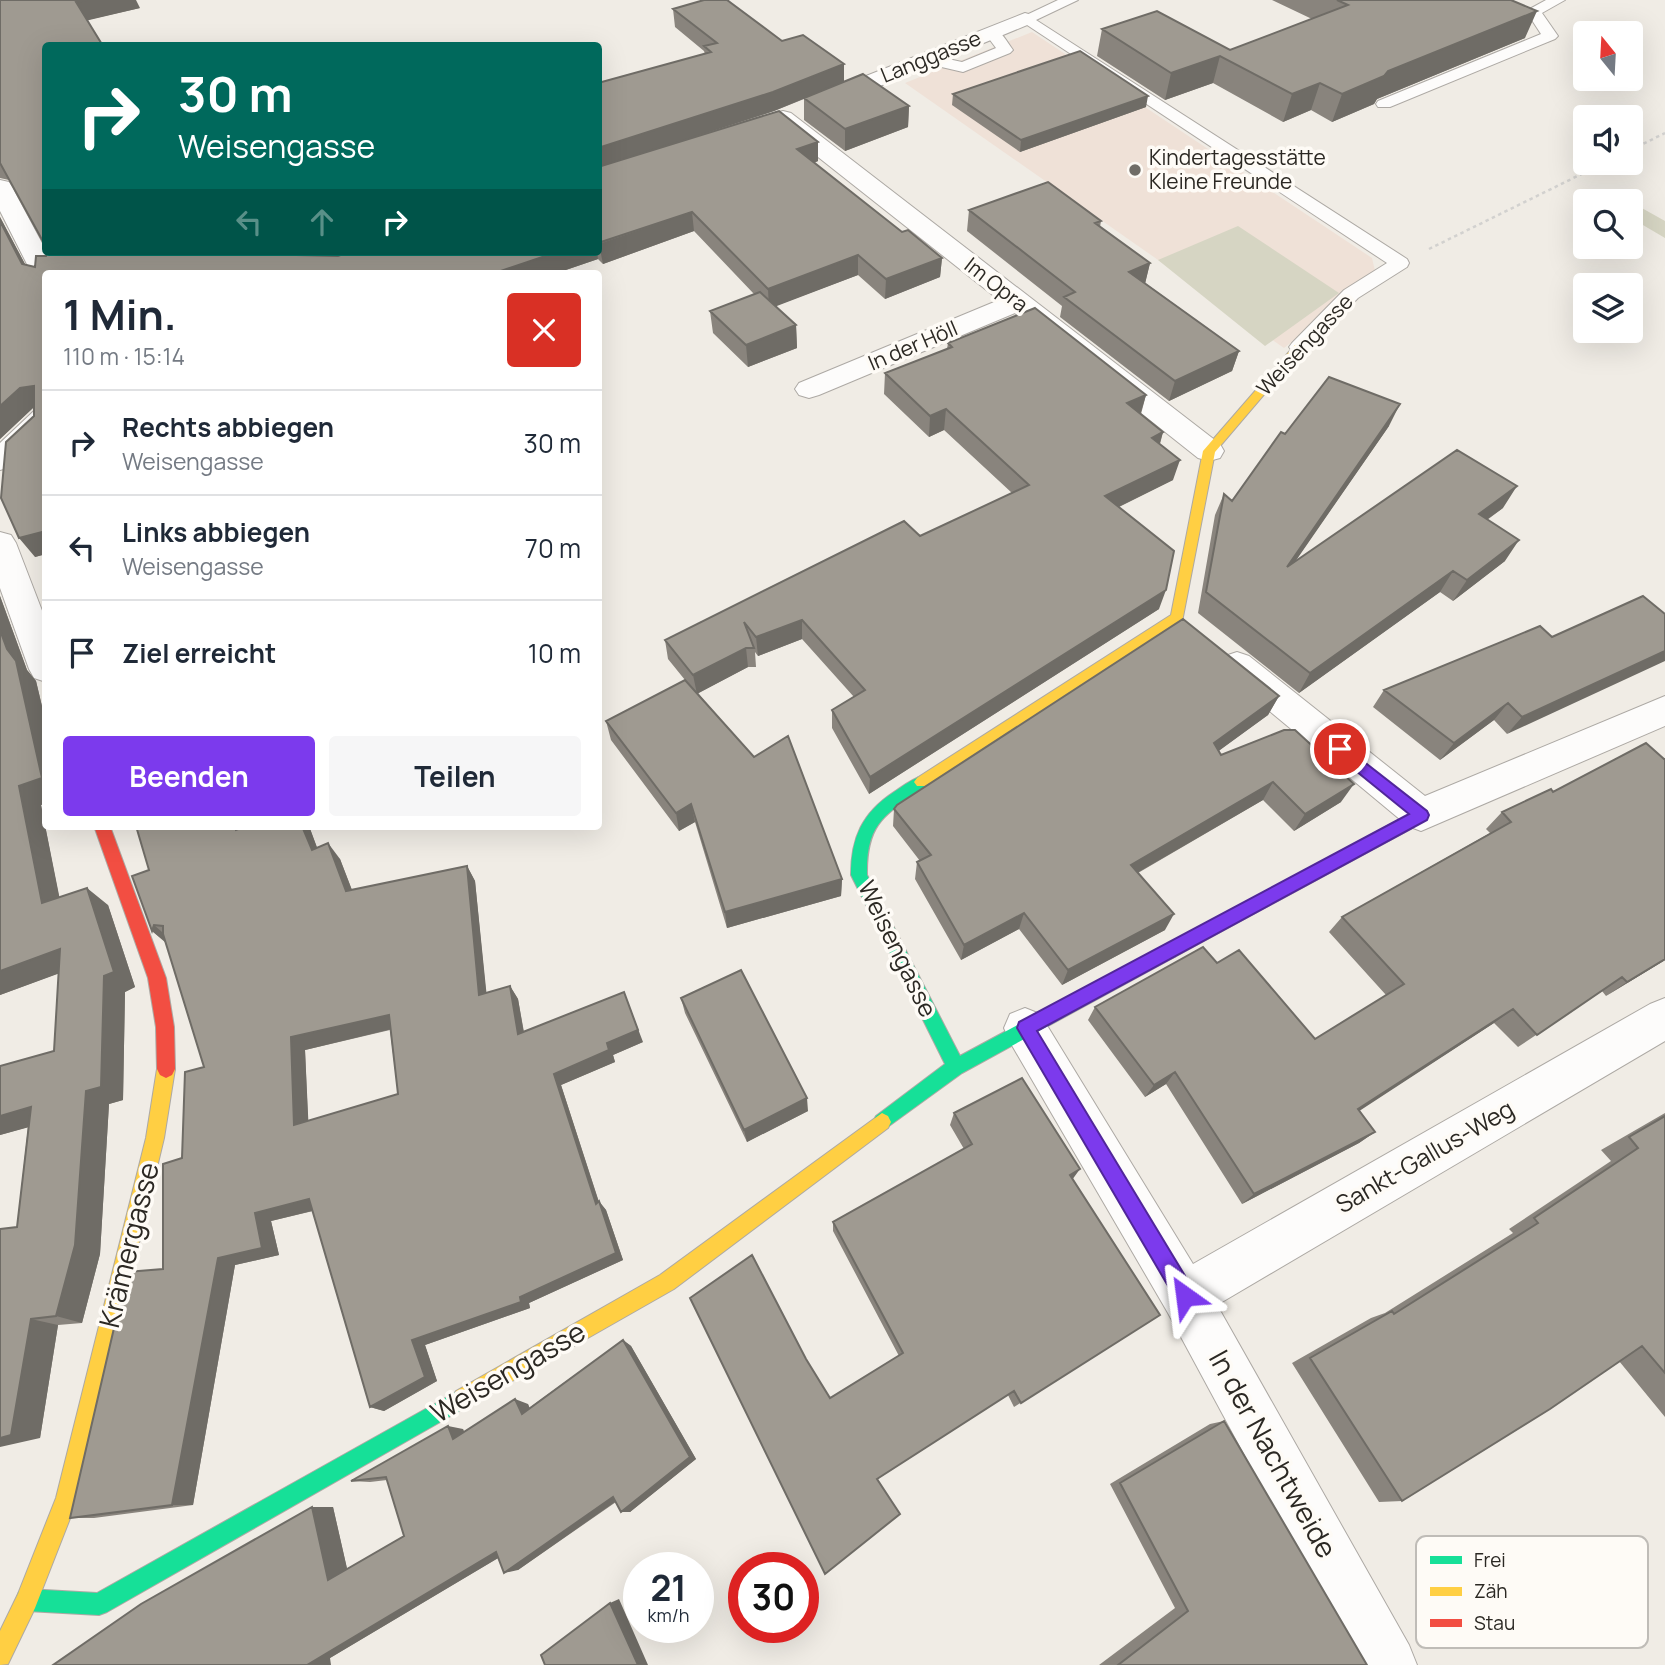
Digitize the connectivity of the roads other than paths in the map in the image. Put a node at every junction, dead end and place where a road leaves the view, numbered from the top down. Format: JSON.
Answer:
{"nodes":[{"id":1,"x":1071,"y":0,"type":"edge"},
{"id":2,"x":1558,"y":0,"type":"edge"},
{"id":3,"x":1025,"y":19,"type":"junction"},
{"id":4,"x":1384,"y":104,"type":"edge"},
{"id":5,"x":783,"y":118,"type":"junction"},
{"id":6,"x":757,"y":127,"type":"edge"},
{"id":7,"x":0,"y":187,"type":"edge"},
{"id":8,"x":43,"y":270,"type":"edge"},
{"id":9,"x":1018,"y":302,"type":"junction"},
{"id":10,"x":1299,"y":347,"type":"joint"},
{"id":11,"x":808,"y":389,"type":"dead end"},
{"id":12,"x":42,"y":420,"type":"edge"},
{"id":13,"x":1209,"y":452,"type":"junction"},
{"id":14,"x":0,"y":460,"type":"edge"},
{"id":15,"x":0,"y":542,"type":"edge"},
{"id":16,"x":1195,"y":632,"type":"junction"},
{"id":17,"x":42,"y":658,"type":"edge"},
{"id":18,"x":1665,"y":710,"type":"edge"},
{"id":19,"x":1421,"y":815,"type":"junction"},
{"id":20,"x":103,"y":830,"type":"edge"},
{"id":21,"x":1665,"y":1018,"type":"edge"},
{"id":22,"x":1026,"y":1028,"type":"junction"},
{"id":23,"x":956,"y":1067,"type":"junction"},
{"id":24,"x":1185,"y":1296,"type":"junction"},
{"id":25,"x":27,"y":1600,"type":"junction"},
{"id":26,"x":0,"y":1656,"type":"edge"},
{"id":27,"x":1389,"y":1665,"type":"edge"}],
"edges":[{"from":1,"to":3,"type":"lane"},
{"from":2,"to":4,"type":"lane"},
{"from":3,"to":5,"type":"street","name":"Langgasse"},
{"from":3,"to":10,"type":"lane","name":"Weisengasse"},
{"from":5,"to":6,"type":"street","name":"Langgasse"},
{"from":5,"to":9,"type":"street","name":"Im Opra"},
{"from":7,"to":8,"type":"street"},
{"from":9,"to":11,"type":"street","name":"In der Höll"},
{"from":9,"to":13,"type":"street","name":"Im Opra"},
{"from":10,"to":13,"type":"street","name":"Weisengasse"},
{"from":12,"to":14,"type":"street"},
{"from":13,"to":16,"type":"street","name":"Weisengasse"},
{"from":15,"to":17,"type":"street"},
{"from":16,"to":19,"type":"street"},
{"from":16,"to":23,"type":"street","name":"Weisengasse"},
{"from":18,"to":19,"type":"street","name":"Weisengasse"},
{"from":19,"to":22,"type":"street","name":"Weisengasse"},
{"from":20,"to":25,"type":"street","name":"Krämergasse"},
{"from":21,"to":24,"type":"street","name":"Sankt-Gallus-Weg"},
{"from":22,"to":23,"type":"street","name":"Weisengasse"},
{"from":22,"to":24,"type":"street","name":"In der Nachtweide"},
{"from":23,"to":25,"type":"street","name":"Weisengasse"},
{"from":24,"to":27,"type":"street","name":"In der Nachtweide"},
{"from":25,"to":26,"type":"street","name":"Krämergasse"}]}
